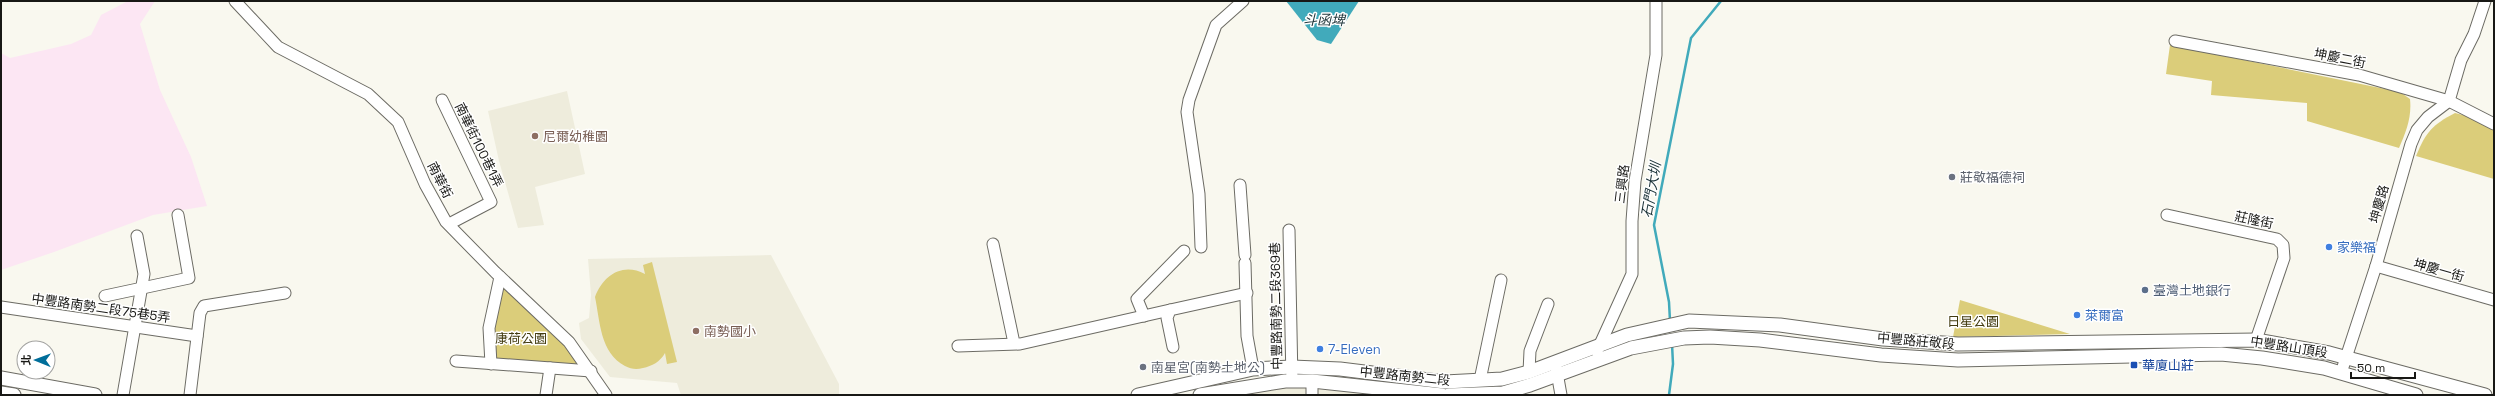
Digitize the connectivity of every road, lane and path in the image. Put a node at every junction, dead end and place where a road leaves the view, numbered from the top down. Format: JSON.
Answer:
{"nodes":[{"id":1,"x":234,"y":1,"type":"edge"},
{"id":2,"x":1243,"y":1,"type":"edge"},
{"id":3,"x":1656,"y":1,"type":"edge"},
{"id":4,"x":2486,"y":1,"type":"edge"},
{"id":5,"x":2175,"y":42,"type":"dead end"},
{"id":6,"x":442,"y":100,"type":"dead end"},
{"id":7,"x":2449,"y":101,"type":"junction"},
{"id":8,"x":2494,"y":124,"type":"edge"},
{"id":9,"x":1240,"y":185,"type":"dead end"},
{"id":10,"x":178,"y":215,"type":"dead end"},
{"id":11,"x":2167,"y":215,"type":"dead end"},
{"id":12,"x":449,"y":224,"type":"junction"},
{"id":13,"x":1289,"y":230,"type":"dead end"},
{"id":14,"x":137,"y":236,"type":"dead end"},
{"id":15,"x":992,"y":244,"type":"dead end"},
{"id":16,"x":1202,"y":247,"type":"dead end"},
{"id":17,"x":1184,"y":251,"type":"dead end"},
{"id":18,"x":2376,"y":266,"type":"junction"},
{"id":19,"x":500,"y":277,"type":"junction"},
{"id":20,"x":1501,"y":280,"type":"dead end"},
{"id":21,"x":142,"y":290,"type":"junction"},
{"id":22,"x":285,"y":293,"type":"dead end"},
{"id":23,"x":1247,"y":293,"type":"junction"},
{"id":24,"x":105,"y":296,"type":"dead end"},
{"id":25,"x":2494,"y":300,"type":"edge"},
{"id":26,"x":1548,"y":304,"type":"dead end"},
{"id":27,"x":1,"y":307,"type":"edge"},
{"id":28,"x":1170,"y":310,"type":"junction"},
{"id":29,"x":1144,"y":316,"type":"junction"},
{"id":30,"x":1679,"y":322,"type":"joint"},
{"id":31,"x":133,"y":328,"type":"junction"},
{"id":32,"x":197,"y":336,"type":"junction"},
{"id":33,"x":1760,"y":340,"type":"joint"},
{"id":34,"x":2256,"y":340,"type":"junction"},
{"id":35,"x":2087,"y":341,"type":"joint"},
{"id":36,"x":1014,"y":343,"type":"junction"},
{"id":37,"x":958,"y":346,"type":"dead end"},
{"id":38,"x":1599,"y":346,"type":"junction"},
{"id":39,"x":1173,"y":347,"type":"dead end"},
{"id":40,"x":2088,"y":357,"type":"joint"},
{"id":41,"x":2344,"y":357,"type":"junction"},
{"id":42,"x":456,"y":361,"type":"dead end"},
{"id":43,"x":1555,"y":362,"type":"junction"},
{"id":44,"x":1591,"y":363,"type":"junction"},
{"id":45,"x":491,"y":364,"type":"junction"},
{"id":46,"x":1292,"y":367,"type":"junction"},
{"id":47,"x":550,"y":368,"type":"junction"},
{"id":48,"x":1253,"y":369,"type":"junction"},
{"id":49,"x":591,"y":371,"type":"junction"},
{"id":50,"x":1529,"y":372,"type":"junction"},
{"id":51,"x":2340,"y":373,"type":"junction"},
{"id":52,"x":1559,"y":375,"type":"junction"},
{"id":53,"x":1,"y":378,"type":"edge"},
{"id":54,"x":1480,"y":380,"type":"junction"},
{"id":55,"x":1292,"y":381,"type":"junction"},
{"id":56,"x":1312,"y":381,"type":"junction"},
{"id":57,"x":1445,"y":382,"type":"junction"},
{"id":58,"x":1,"y":393,"type":"edge"},
{"id":59,"x":14,"y":395,"type":"edge"},
{"id":60,"x":95,"y":395,"type":"edge"},
{"id":61,"x":123,"y":395,"type":"edge"},
{"id":62,"x":190,"y":395,"type":"edge"},
{"id":63,"x":546,"y":395,"type":"edge"},
{"id":64,"x":606,"y":395,"type":"edge"},
{"id":65,"x":1138,"y":395,"type":"edge"},
{"id":66,"x":1200,"y":395,"type":"edge"},
{"id":67,"x":1312,"y":395,"type":"edge"},
{"id":68,"x":1443,"y":395,"type":"edge"},
{"id":69,"x":1449,"y":395,"type":"edge"},
{"id":70,"x":1561,"y":395,"type":"edge"},
{"id":71,"x":2416,"y":395,"type":"edge"},
{"id":72,"x":2485,"y":395,"type":"edge"}],
"edges":[{"from":1,"to":12,"type":"street","name":"南華街"},
{"from":2,"to":16,"type":"street"},
{"from":3,"to":38,"type":"street","name":"三興路"},
{"from":4,"to":7,"type":"street"},
{"from":5,"to":7,"type":"street","name":"坤慶二街"},
{"from":6,"to":12,"type":"street","name":"南華街100巷1弄"},
{"from":7,"to":8,"type":"street","name":"坤慶二街"},
{"from":7,"to":18,"type":"street","name":"坤慶路"},
{"from":9,"to":23,"type":"street"},
{"from":10,"to":21,"type":"street"},
{"from":11,"to":34,"type":"street","name":"莊隆街"},
{"from":12,"to":19,"type":"street","name":"南華街"},
{"from":13,"to":46,"type":"street","name":"中豐路南勢二段369巷"},
{"from":14,"to":21,"type":"street"},
{"from":15,"to":36,"type":"street"},
{"from":17,"to":29,"type":"street"},
{"from":18,"to":25,"type":"street","name":"坤慶一街"},
{"from":18,"to":41,"type":"street","name":"坤慶路"},
{"from":19,"to":45,"type":"street"},
{"from":19,"to":49,"type":"street","name":"南華街"},
{"from":20,"to":54,"type":"street"},
{"from":21,"to":24,"type":"street"},
{"from":21,"to":31,"type":"street"},
{"from":22,"to":32,"type":"street"},
{"from":23,"to":28,"type":"street"},
{"from":23,"to":48,"type":"street"},
{"from":26,"to":50,"type":"street"},
{"from":27,"to":31,"type":"street","name":"中豐路南勢二段75巷5弄"},
{"from":28,"to":29,"type":"street"},
{"from":28,"to":39,"type":"street"},
{"from":29,"to":36,"type":"street"},
{"from":30,"to":35,"type":"main road","name":"中豐路莊敬段"},
{"from":30,"to":38,"type":"main road","name":"中豐路南勢二段"},
{"from":31,"to":32,"type":"street","name":"中豐路南勢二段75巷5弄"},
{"from":31,"to":61,"type":"street"},
{"from":32,"to":62,"type":"street"},
{"from":33,"to":40,"type":"main road","name":"中豐路莊敬段"},
{"from":33,"to":44,"type":"main road","name":"中豐路南勢二段"},
{"from":34,"to":35,"type":"main road","name":"中豐路山頂段"},
{"from":34,"to":41,"type":"main road","name":"中豐路山頂段"},
{"from":36,"to":37,"type":"street"},
{"from":38,"to":43,"type":"main road","name":"中豐路南勢二段"},
{"from":38,"to":44,"type":"street","name":"三興路"},
{"from":40,"to":51,"type":"main road","name":"中豐路山頂段"},
{"from":41,"to":51,"type":"street","name":"坤慶路"},
{"from":41,"to":72,"type":"main road","name":"中豐路山頂段"},
{"from":42,"to":45,"type":"street"},
{"from":43,"to":50,"type":"main road","name":"中豐路南勢二段"},
{"from":43,"to":52,"type":"street"},
{"from":44,"to":52,"type":"main road","name":"中豐路南勢二段"},
{"from":45,"to":47,"type":"street"},
{"from":46,"to":48,"type":"main road","name":"中豐路南勢二段"},
{"from":46,"to":55,"type":"street","name":"中豐路南勢二段369巷"},
{"from":46,"to":57,"type":"main road","name":"中豐路南勢二段"},
{"from":47,"to":49,"type":"street"},
{"from":47,"to":63,"type":"street"},
{"from":48,"to":65,"type":"main road","name":"中豐路南勢二段"},
{"from":49,"to":64,"type":"street","name":"南華街"},
{"from":50,"to":54,"type":"main road","name":"中豐路南勢二段"},
{"from":51,"to":71,"type":"main road","name":"中豐路山頂段"},
{"from":52,"to":69,"type":"main road","name":"中豐路南勢二段"},
{"from":52,"to":70,"type":"street"},
{"from":53,"to":60,"type":"main road"},
{"from":54,"to":57,"type":"main road","name":"中豐路南勢二段"},
{"from":55,"to":56,"type":"main road","name":"中豐路南勢二段"},
{"from":55,"to":66,"type":"main road","name":"中豐路南勢二段"},
{"from":56,"to":67,"type":"street"},
{"from":56,"to":68,"type":"main road","name":"中豐路南勢二段"},
{"from":57,"to":68,"type":"street"},
{"from":58,"to":59,"type":"main road"}]}
